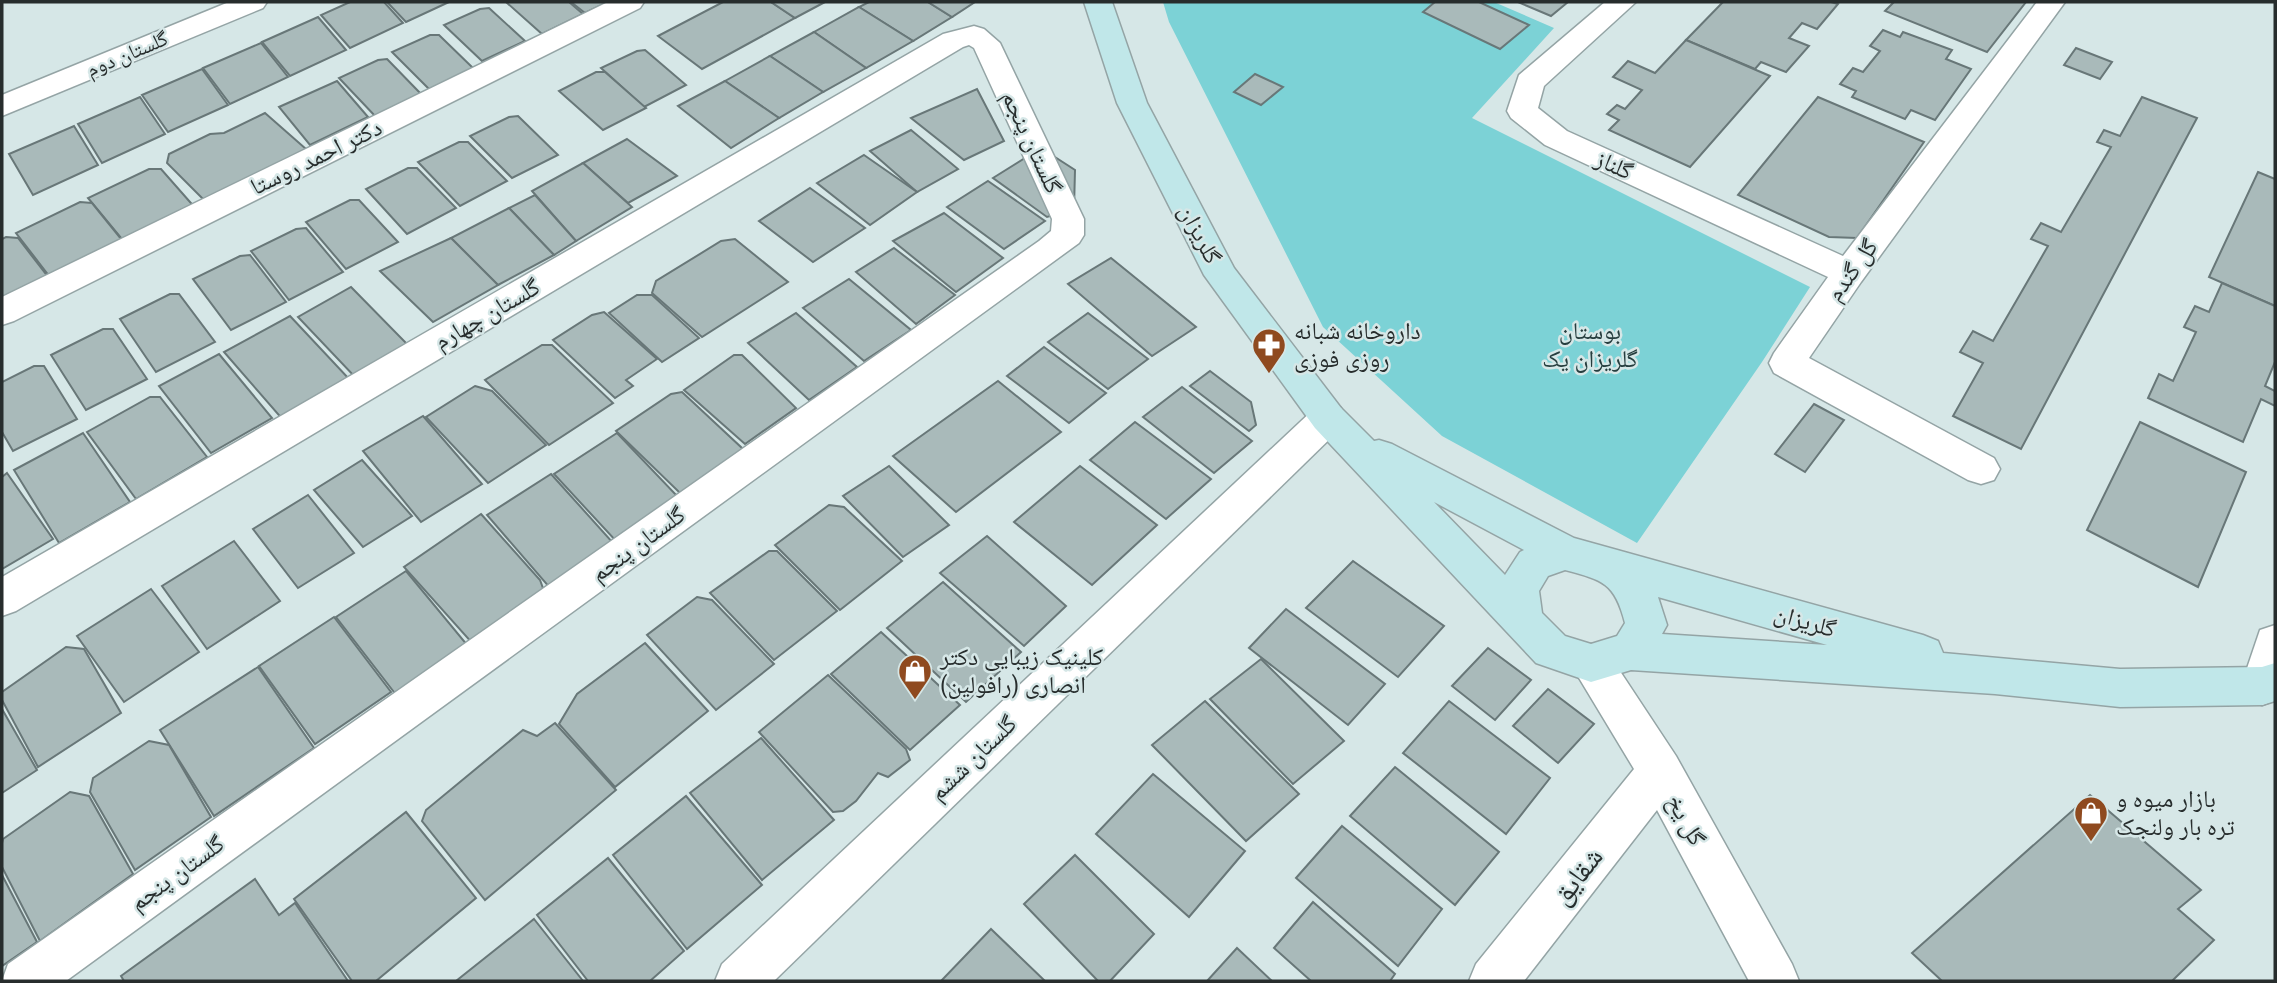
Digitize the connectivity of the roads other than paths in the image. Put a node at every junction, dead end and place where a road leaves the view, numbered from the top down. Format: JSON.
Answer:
{"nodes":[{"id":1,"x":253,"y":2,"type":"edge"},
{"id":2,"x":630,"y":2,"type":"edge"},
{"id":3,"x":1098,"y":2,"type":"edge"},
{"id":4,"x":1622,"y":2,"type":"edge"},
{"id":5,"x":2051,"y":2,"type":"edge"},
{"id":6,"x":974,"y":35,"type":"joint"},
{"id":7,"x":2,"y":106,"type":"edge"},
{"id":8,"x":1849,"y":273,"type":"junction"},
{"id":9,"x":2,"y":312,"type":"edge"},
{"id":10,"x":1339,"y":429,"type":"junction"},
{"id":11,"x":1980,"y":469,"type":"dead end"},
{"id":12,"x":1565,"y":553,"type":"junction"},
{"id":13,"x":1615,"y":567,"type":"junction"},
{"id":14,"x":2,"y":598,"type":"edge"},
{"id":15,"x":1523,"y":621,"type":"junction"},
{"id":16,"x":2275,"y":643,"type":"edge"},
{"id":17,"x":1611,"y":657,"type":"junction"},
{"id":18,"x":1995,"y":675,"type":"junction"},
{"id":19,"x":2269,"y":684,"type":"edge"},
{"id":20,"x":1660,"y":771,"type":"junction"},
{"id":21,"x":25,"y":981,"type":"edge"},
{"id":22,"x":739,"y":981,"type":"edge"},
{"id":23,"x":1493,"y":981,"type":"edge"},
{"id":24,"x":1774,"y":981,"type":"edge"}],
"edges":[{"from":1,"to":7,"type":"street","name":"گلستان دوم"},
{"from":2,"to":9,"type":"street","name":"دکتر احمد روستا"},
{"from":3,"to":10,"type":"street","name":"گلریزان"},
{"from":4,"to":8,"type":"street","name":"گلناز"},
{"from":5,"to":8,"type":"street","name":"گل گندم"},
{"from":6,"to":14,"type":"street","name":"گلستان چهارم"},
{"from":6,"to":21,"type":"street","name":"گلستان پنجم"},
{"from":8,"to":11,"type":"street","name":"گل گندم"},
{"from":10,"to":12,"type":"street","name":"گلریزان"},
{"from":10,"to":15,"type":"street","name":"گلریزان"},
{"from":10,"to":22,"type":"street","name":"گلستان ششم"},
{"from":12,"to":13,"type":"street"},
{"from":12,"to":15,"type":"street"},
{"from":13,"to":17,"type":"street"},
{"from":13,"to":18,"type":"street","name":"گلریزان"},
{"from":15,"to":17,"type":"street"},
{"from":16,"to":19,"type":"street"},
{"from":17,"to":18,"type":"street","name":"گلریزان"},
{"from":17,"to":20,"type":"street","name":"گل یخ"},
{"from":18,"to":19,"type":"street","name":"گلریزان"},
{"from":20,"to":23,"type":"street","name":"شقایق"},
{"from":20,"to":24,"type":"street","name":"گل یخ"}]}
